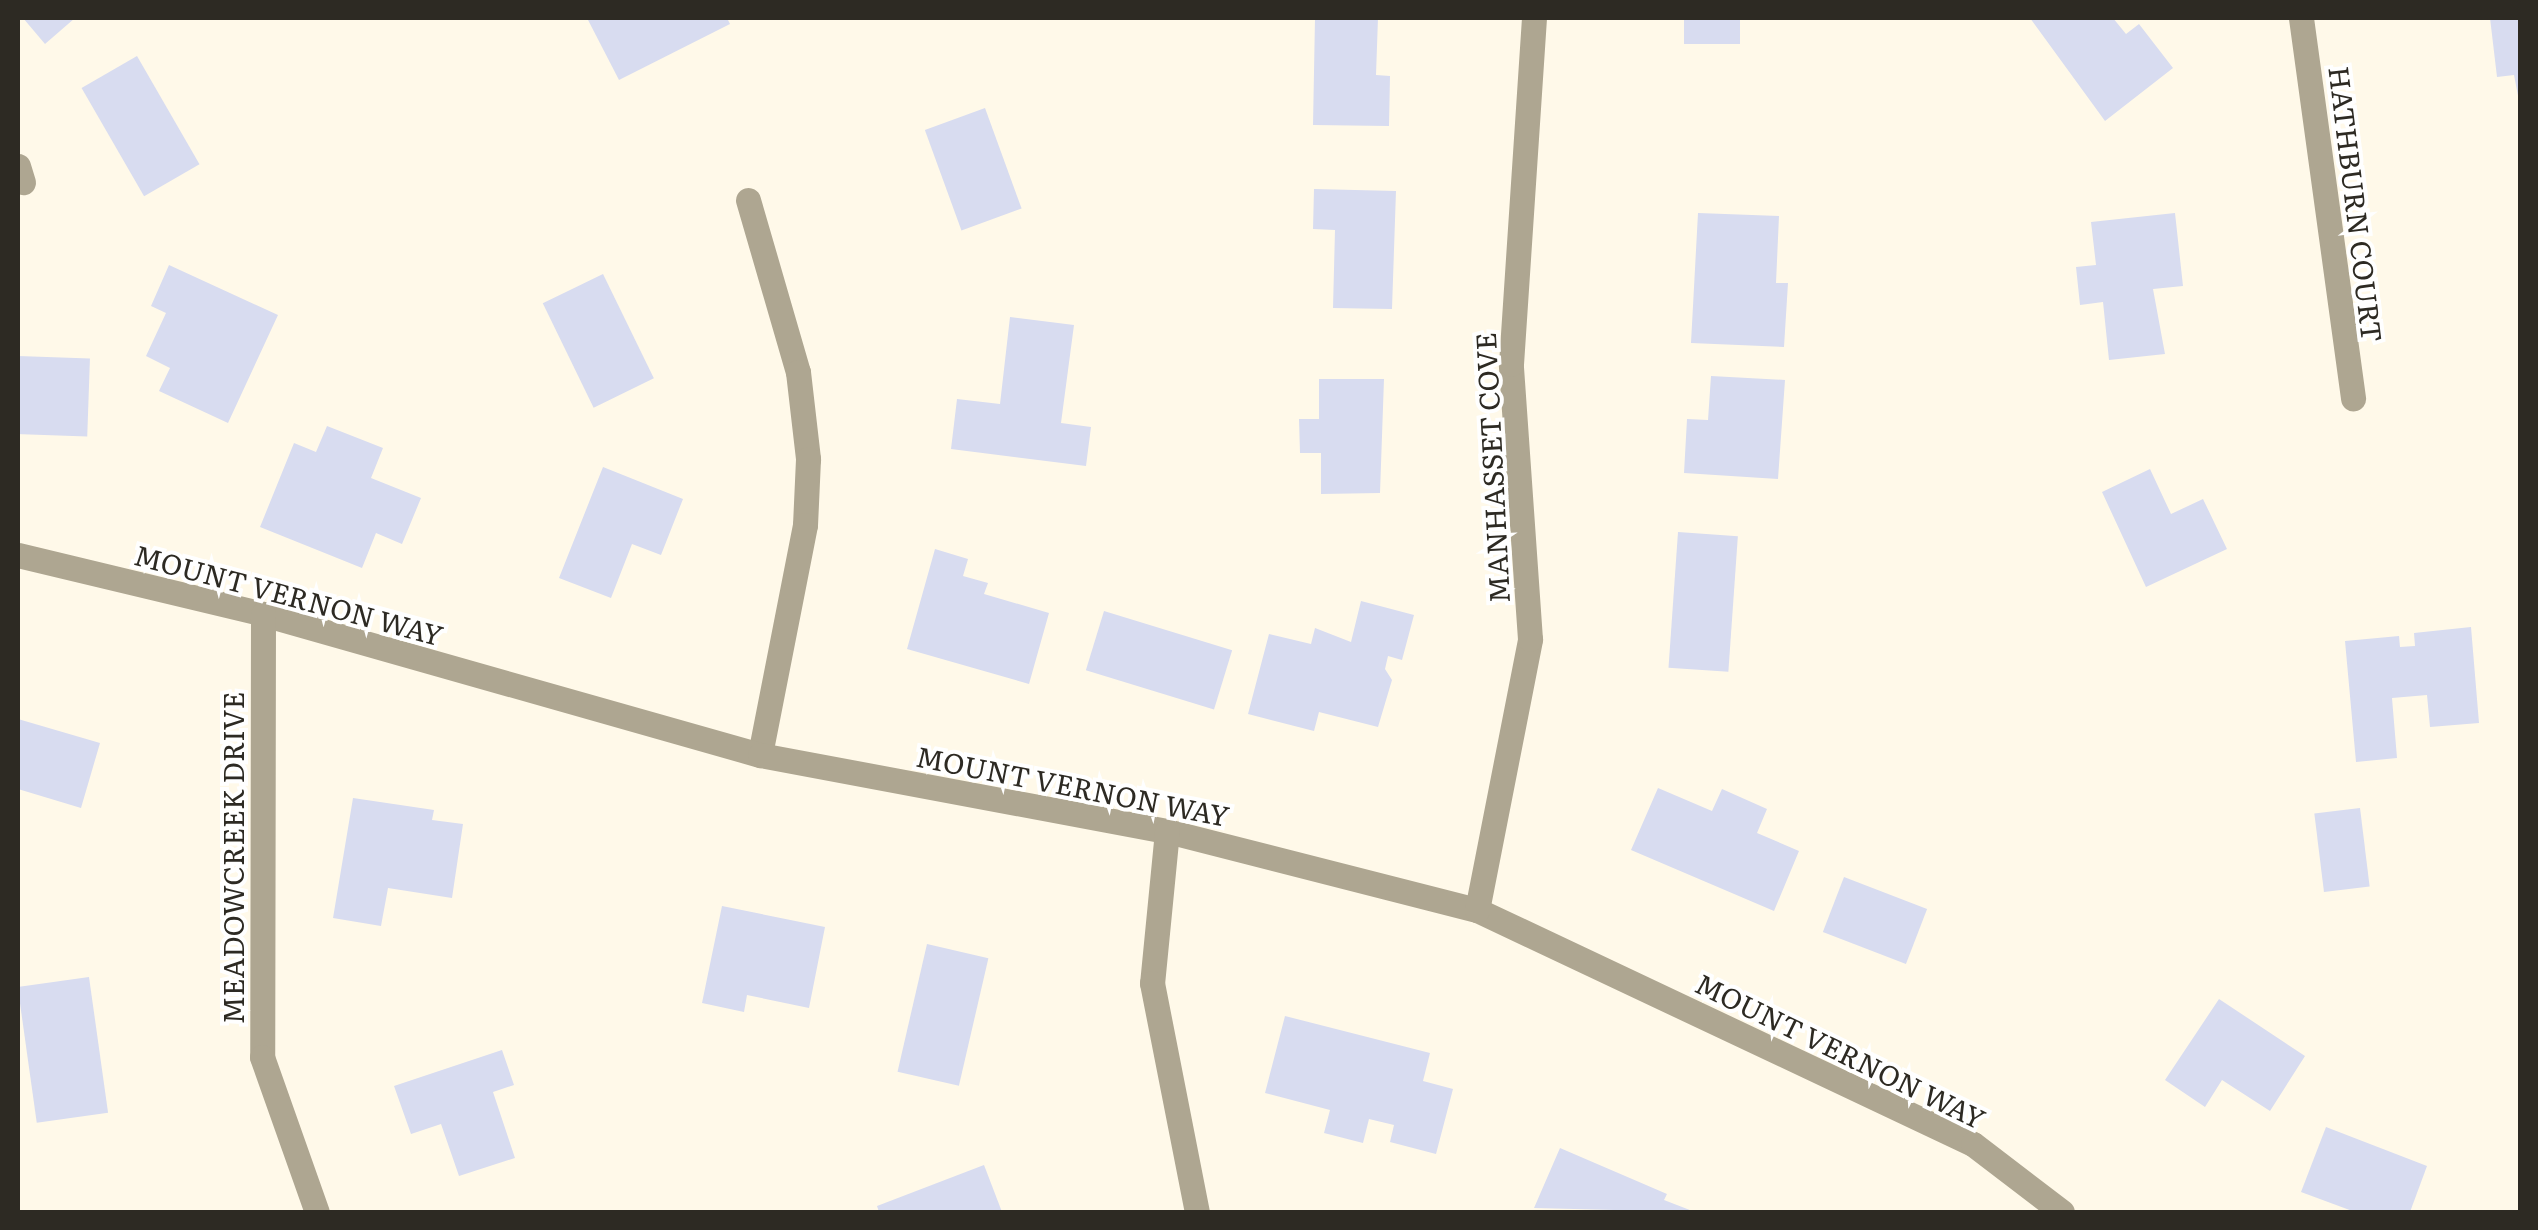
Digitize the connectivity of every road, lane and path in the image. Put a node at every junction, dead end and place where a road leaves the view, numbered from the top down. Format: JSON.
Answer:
{"nodes":[{"id":1,"x":1534,"y":18,"type":"edge"},
{"id":2,"x":2301,"y":18,"type":"edge"},
{"id":3,"x":748,"y":200,"type":"dead end"},
{"id":4,"x":2353,"y":398,"type":"dead end"},
{"id":5,"x":18,"y":555,"type":"edge"},
{"id":6,"x":263,"y":614,"type":"junction"},
{"id":7,"x":760,"y":755,"type":"junction"},
{"id":8,"x":1167,"y":830,"type":"junction"},
{"id":9,"x":1477,"y":910,"type":"junction"},
{"id":10,"x":318,"y":1212,"type":"edge"},
{"id":11,"x":1197,"y":1212,"type":"edge"},
{"id":12,"x":2062,"y":1212,"type":"edge"}],
"edges":[{"from":1,"to":9,"type":"street","name":"MANHASSET COVE"},
{"from":2,"to":4,"type":"street","name":"HATHBURN COURT"},
{"from":3,"to":7,"type":"street"},
{"from":5,"to":6,"type":"street","name":"MOUNT VERNON WAY"},
{"from":6,"to":7,"type":"street","name":"MOUNT VERNON WAY"},
{"from":6,"to":10,"type":"street","name":"MEADOWCREEK DRIVE"},
{"from":7,"to":8,"type":"street","name":"MOUNT VERNON WAY"},
{"from":8,"to":9,"type":"street","name":"MOUNT VERNON WAY"},
{"from":8,"to":11,"type":"street"},
{"from":9,"to":12,"type":"street","name":"MOUNT VERNON WAY"}]}
